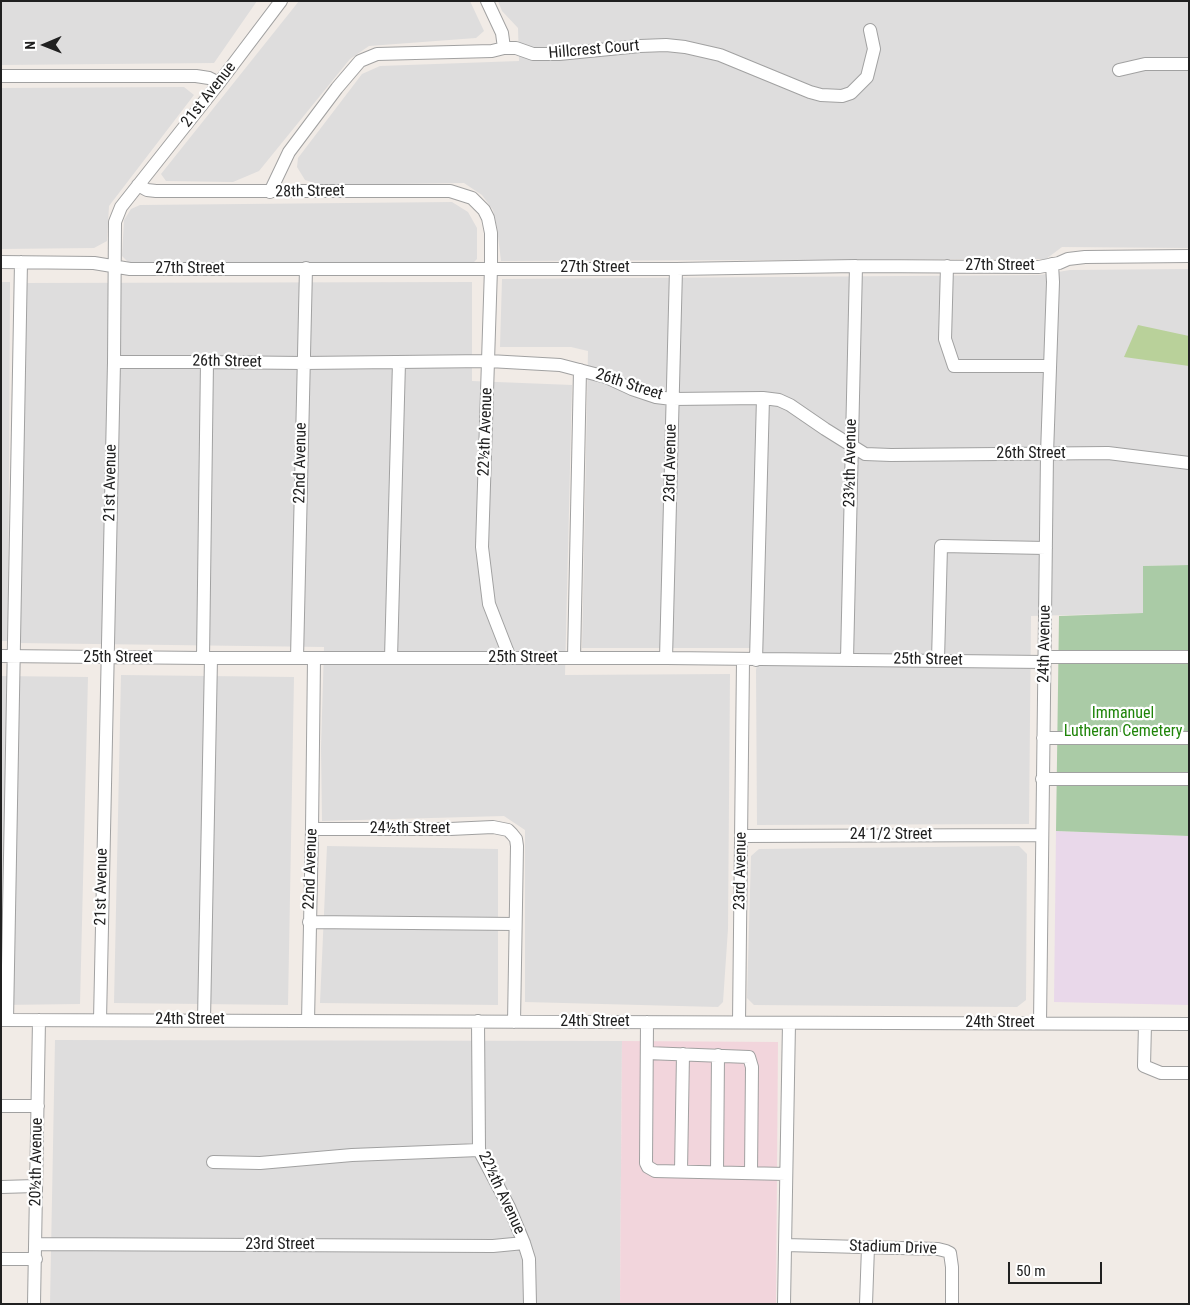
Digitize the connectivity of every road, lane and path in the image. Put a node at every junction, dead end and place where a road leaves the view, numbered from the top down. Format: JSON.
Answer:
{"nodes":[{"id":1,"x":281,"y":1,"type":"edge"},
{"id":2,"x":487,"y":1,"type":"edge"},
{"id":3,"x":870,"y":30,"type":"dead end"},
{"id":4,"x":504,"y":48,"type":"junction"},
{"id":5,"x":1189,"y":64,"type":"edge"},
{"id":6,"x":1119,"y":70,"type":"dead end"},
{"id":7,"x":1,"y":76,"type":"edge"},
{"id":8,"x":219,"y":83,"type":"junction"},
{"id":9,"x":138,"y":185,"type":"junction"},
{"id":10,"x":270,"y":192,"type":"junction"},
{"id":11,"x":480,"y":205,"type":"joint"},
{"id":12,"x":1189,"y":256,"type":"edge"},
{"id":13,"x":1,"y":262,"type":"edge"},
{"id":14,"x":21,"y":262,"type":"junction"},
{"id":15,"x":1052,"y":264,"type":"junction"},
{"id":16,"x":856,"y":266,"type":"junction"},
{"id":17,"x":947,"y":266,"type":"junction"},
{"id":18,"x":114,"y":267,"type":"junction"},
{"id":19,"x":306,"y":268,"type":"junction"},
{"id":20,"x":491,"y":268,"type":"junction"},
{"id":21,"x":676,"y":269,"type":"junction"},
{"id":22,"x":489,"y":361,"type":"junction"},
{"id":23,"x":114,"y":362,"type":"junction"},
{"id":24,"x":207,"y":362,"type":"junction"},
{"id":25,"x":399,"y":362,"type":"junction"},
{"id":26,"x":303,"y":363,"type":"junction"},
{"id":27,"x":1050,"y":366,"type":"junction"},
{"id":28,"x":580,"y":370,"type":"junction"},
{"id":29,"x":763,"y":398,"type":"junction"},
{"id":30,"x":672,"y":399,"type":"junction"},
{"id":31,"x":852,"y":446,"type":"junction"},
{"id":32,"x":1047,"y":454,"type":"junction"},
{"id":33,"x":1189,"y":463,"type":"edge"},
{"id":34,"x":1046,"y":548,"type":"junction"},
{"id":35,"x":8,"y":656,"type":"edge"},
{"id":36,"x":1189,"y":657,"type":"edge"},
{"id":37,"x":107,"y":658,"type":"junction"},
{"id":38,"x":207,"y":658,"type":"junction"},
{"id":39,"x":298,"y":658,"type":"junction"},
{"id":40,"x":314,"y":658,"type":"junction"},
{"id":41,"x":391,"y":658,"type":"junction"},
{"id":42,"x":510,"y":658,"type":"junction"},
{"id":43,"x":574,"y":658,"type":"junction"},
{"id":44,"x":666,"y":658,"type":"junction"},
{"id":45,"x":847,"y":659,"type":"junction"},
{"id":46,"x":750,"y":660,"type":"junction"},
{"id":47,"x":938,"y":660,"type":"junction"},
{"id":48,"x":1044,"y":660,"type":"junction"},
{"id":49,"x":1043,"y":738,"type":"junction"},
{"id":50,"x":1189,"y":738,"type":"edge"},
{"id":51,"x":1042,"y":779,"type":"junction"},
{"id":52,"x":1189,"y":779,"type":"edge"},
{"id":53,"x":312,"y":830,"type":"junction"},
{"id":54,"x":1041,"y":835,"type":"junction"},
{"id":55,"x":741,"y":836,"type":"junction"},
{"id":56,"x":309,"y":922,"type":"junction"},
{"id":57,"x":515,"y":924,"type":"junction"},
{"id":58,"x":4,"y":1020,"type":"edge"},
{"id":59,"x":39,"y":1020,"type":"junction"},
{"id":60,"x":100,"y":1020,"type":"junction"},
{"id":61,"x":204,"y":1020,"type":"junction"},
{"id":62,"x":308,"y":1021,"type":"junction"},
{"id":63,"x":478,"y":1021,"type":"junction"},
{"id":64,"x":514,"y":1022,"type":"junction"},
{"id":65,"x":647,"y":1022,"type":"junction"},
{"id":66,"x":739,"y":1022,"type":"junction"},
{"id":67,"x":788,"y":1022,"type":"junction"},
{"id":68,"x":1040,"y":1023,"type":"junction"},
{"id":69,"x":1144,"y":1024,"type":"junction"},
{"id":70,"x":1189,"y":1024,"type":"edge"},
{"id":71,"x":647,"y":1053,"type":"junction"},
{"id":72,"x":683,"y":1054,"type":"junction"},
{"id":73,"x":718,"y":1055,"type":"junction"},
{"id":74,"x":1189,"y":1073,"type":"edge"},
{"id":75,"x":1,"y":1106,"type":"edge"},
{"id":76,"x":38,"y":1106,"type":"junction"},
{"id":77,"x":479,"y":1150,"type":"junction"},
{"id":78,"x":213,"y":1162,"type":"dead end"},
{"id":79,"x":681,"y":1171,"type":"junction"},
{"id":80,"x":717,"y":1172,"type":"junction"},
{"id":81,"x":752,"y":1173,"type":"junction"},
{"id":82,"x":786,"y":1174,"type":"junction"},
{"id":83,"x":36,"y":1186,"type":"junction"},
{"id":84,"x":1,"y":1187,"type":"edge"},
{"id":85,"x":524,"y":1242,"type":"junction"},
{"id":86,"x":35,"y":1244,"type":"junction"},
{"id":87,"x":785,"y":1244,"type":"junction"},
{"id":88,"x":868,"y":1247,"type":"junction"},
{"id":89,"x":1,"y":1259,"type":"edge"},
{"id":90,"x":36,"y":1259,"type":"junction"},
{"id":91,"x":34,"y":1304,"type":"edge"},
{"id":92,"x":530,"y":1304,"type":"edge"},
{"id":93,"x":784,"y":1304,"type":"edge"},
{"id":94,"x":866,"y":1304,"type":"edge"},
{"id":95,"x":952,"y":1304,"type":"edge"}],
"edges":[{"from":1,"to":8,"type":"street","name":"21st Avenue"},
{"from":2,"to":4,"type":"street"},
{"from":3,"to":4,"type":"street","name":"Hillcrest Court"},
{"from":4,"to":10,"type":"street","name":"Hillcrest Court"},
{"from":5,"to":6,"type":"street"},
{"from":7,"to":8,"type":"street"},
{"from":8,"to":9,"type":"street","name":"21st Avenue"},
{"from":9,"to":10,"type":"street","name":"28th Street"},
{"from":9,"to":18,"type":"street","name":"21st Avenue"},
{"from":10,"to":11,"type":"street","name":"28th Street"},
{"from":11,"to":20,"type":"street","name":"22½th Avenue"},
{"from":12,"to":15,"type":"street","name":"27th Street"},
{"from":13,"to":14,"type":"street","name":"27th Street"},
{"from":14,"to":18,"type":"street","name":"27th Street"},
{"from":14,"to":35,"type":"street"},
{"from":15,"to":17,"type":"street","name":"27th Street"},
{"from":15,"to":27,"type":"street","name":"24th Avenue"},
{"from":16,"to":17,"type":"street","name":"27th Street"},
{"from":16,"to":21,"type":"street","name":"27th Street"},
{"from":16,"to":31,"type":"street","name":"23½th Avenue"},
{"from":17,"to":27,"type":"street"},
{"from":18,"to":19,"type":"street","name":"27th Street"},
{"from":18,"to":23,"type":"street","name":"21st Avenue"},
{"from":19,"to":20,"type":"street","name":"27th Street"},
{"from":19,"to":26,"type":"street","name":"22nd Avenue"},
{"from":20,"to":21,"type":"street","name":"27th Street"},
{"from":20,"to":22,"type":"street","name":"22½th Avenue"},
{"from":21,"to":30,"type":"street","name":"23rd Avenue"},
{"from":22,"to":25,"type":"street","name":"26th Street"},
{"from":22,"to":28,"type":"street","name":"26th Street"},
{"from":22,"to":42,"type":"street","name":"22½th Avenue"},
{"from":23,"to":24,"type":"street","name":"26th Street"},
{"from":23,"to":37,"type":"street","name":"21st Avenue"},
{"from":24,"to":26,"type":"street","name":"26th Street"},
{"from":24,"to":38,"type":"street"},
{"from":25,"to":26,"type":"street","name":"26th Street"},
{"from":25,"to":41,"type":"street"},
{"from":26,"to":39,"type":"street","name":"22nd Avenue"},
{"from":27,"to":32,"type":"street","name":"24th Avenue"},
{"from":28,"to":30,"type":"street","name":"26th Street"},
{"from":28,"to":43,"type":"street"},
{"from":29,"to":30,"type":"street","name":"26th Street"},
{"from":29,"to":31,"type":"street","name":"26th Street"},
{"from":29,"to":46,"type":"street","name":"23rd Avenue"},
{"from":30,"to":44,"type":"street","name":"23rd Avenue"},
{"from":31,"to":32,"type":"street","name":"26th Street"},
{"from":31,"to":45,"type":"street","name":"23½th Avenue"},
{"from":32,"to":33,"type":"street","name":"26th Street"},
{"from":32,"to":34,"type":"street","name":"24th Avenue"},
{"from":34,"to":47,"type":"street"},
{"from":34,"to":48,"type":"street","name":"24th Avenue"},
{"from":35,"to":37,"type":"street","name":"25th Street"},
{"from":35,"to":58,"type":"street"},
{"from":36,"to":48,"type":"street","name":"25th Street"},
{"from":37,"to":38,"type":"street","name":"25th Street"},
{"from":37,"to":60,"type":"street","name":"21st Avenue"},
{"from":38,"to":39,"type":"street","name":"25th Street"},
{"from":38,"to":61,"type":"street"},
{"from":39,"to":40,"type":"street","name":"25th Street"},
{"from":40,"to":41,"type":"street","name":"25th Street"},
{"from":40,"to":53,"type":"street","name":"22nd Avenue"},
{"from":41,"to":42,"type":"street","name":"25th Street"},
{"from":42,"to":43,"type":"street","name":"25th Street"},
{"from":43,"to":44,"type":"street","name":"25th Street"},
{"from":44,"to":46,"type":"street","name":"25th Street"},
{"from":45,"to":46,"type":"street","name":"25th Street"},
{"from":45,"to":47,"type":"street","name":"25th Street"},
{"from":46,"to":55,"type":"street","name":"23rd Avenue"},
{"from":47,"to":48,"type":"street","name":"25th Street"},
{"from":48,"to":49,"type":"street","name":"24th Avenue"},
{"from":49,"to":50,"type":"street"},
{"from":49,"to":51,"type":"street","name":"24th Avenue"},
{"from":51,"to":52,"type":"street"},
{"from":51,"to":54,"type":"street","name":"24th Avenue"},
{"from":53,"to":56,"type":"street","name":"22nd Avenue"},
{"from":53,"to":57,"type":"street","name":"24½th Street"},
{"from":54,"to":55,"type":"street","name":"24 1/2 Street"},
{"from":54,"to":68,"type":"street","name":"24th Avenue"},
{"from":55,"to":66,"type":"street","name":"23rd Avenue"},
{"from":56,"to":57,"type":"street"},
{"from":56,"to":62,"type":"street","name":"22nd Avenue"},
{"from":57,"to":64,"type":"street"},
{"from":58,"to":59,"type":"street","name":"24th Street"},
{"from":59,"to":60,"type":"street","name":"24th Street"},
{"from":59,"to":76,"type":"street","name":"20½th Avenue"},
{"from":60,"to":61,"type":"street","name":"24th Street"},
{"from":61,"to":62,"type":"street","name":"24th Street"},
{"from":62,"to":63,"type":"street","name":"24th Street"},
{"from":63,"to":64,"type":"street","name":"24th Street"},
{"from":63,"to":77,"type":"street","name":"22½th Avenue"},
{"from":64,"to":65,"type":"street","name":"24th Street"},
{"from":65,"to":66,"type":"street","name":"24th Street"},
{"from":65,"to":71,"type":"street"},
{"from":66,"to":67,"type":"street","name":"24th Street"},
{"from":67,"to":68,"type":"street","name":"24th Street"},
{"from":67,"to":82,"type":"street"},
{"from":68,"to":69,"type":"street","name":"24th Street"},
{"from":69,"to":70,"type":"street","name":"24th Street"},
{"from":69,"to":74,"type":"street"},
{"from":71,"to":72,"type":"street"},
{"from":71,"to":79,"type":"street"},
{"from":72,"to":73,"type":"street"},
{"from":72,"to":79,"type":"street"},
{"from":73,"to":80,"type":"street"},
{"from":73,"to":81,"type":"street"},
{"from":75,"to":76,"type":"street"},
{"from":76,"to":83,"type":"street","name":"20½th Avenue"},
{"from":77,"to":78,"type":"street"},
{"from":77,"to":85,"type":"street","name":"22½th Avenue"},
{"from":79,"to":80,"type":"street"},
{"from":80,"to":81,"type":"street"},
{"from":81,"to":82,"type":"street"},
{"from":82,"to":87,"type":"street"},
{"from":83,"to":84,"type":"street"},
{"from":83,"to":86,"type":"street","name":"20½th Avenue"},
{"from":85,"to":86,"type":"street","name":"23rd Street"},
{"from":85,"to":92,"type":"street","name":"22½th Avenue"},
{"from":86,"to":90,"type":"street","name":"20½th Avenue"},
{"from":87,"to":88,"type":"street","name":"Stadium Drive"},
{"from":87,"to":93,"type":"street"},
{"from":88,"to":94,"type":"street"},
{"from":88,"to":95,"type":"street","name":"Stadium Drive"},
{"from":89,"to":90,"type":"street"},
{"from":90,"to":91,"type":"street","name":"20½th Avenue"}]}
